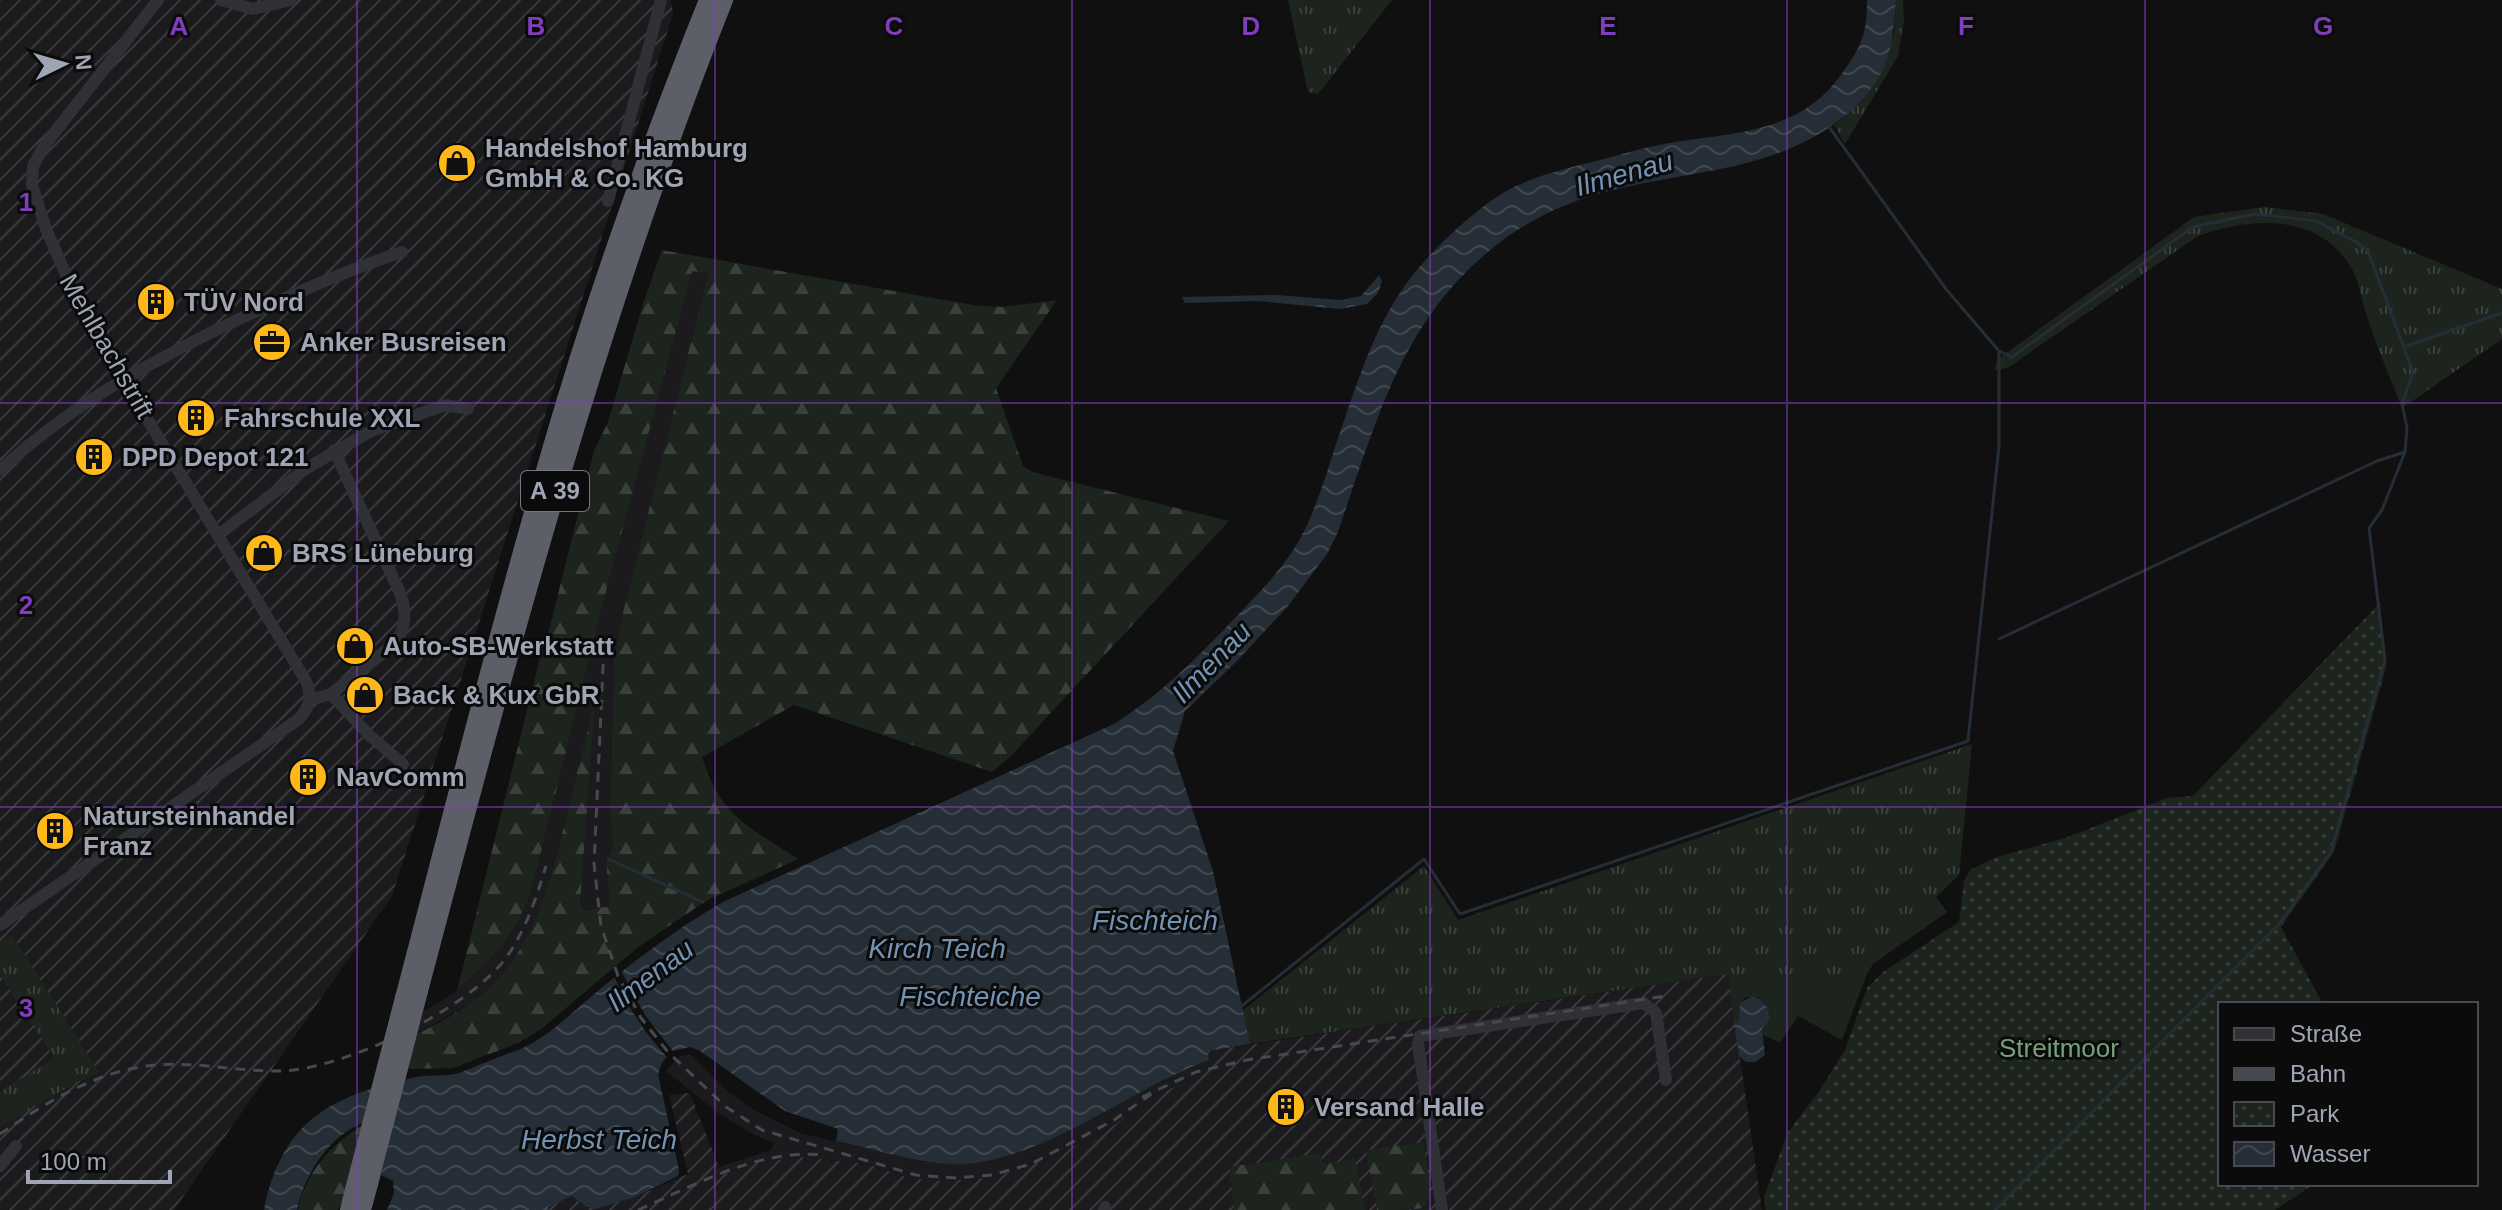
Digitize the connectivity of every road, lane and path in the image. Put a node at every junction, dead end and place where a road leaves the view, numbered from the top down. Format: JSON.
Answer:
{"nodes":[{"id":1,"x":158,"y":0,"type":"edge"},
{"id":2,"x":221,"y":0,"type":"edge"},
{"id":3,"x":291,"y":0,"type":"edge"},
{"id":4,"x":661,"y":0,"type":"edge"},
{"id":5,"x":708,"y":0,"type":"edge"},
{"id":6,"x":724,"y":0,"type":"edge"},
{"id":7,"x":608,"y":201,"type":"dead end"},
{"id":8,"x":402,"y":252,"type":"dead end"},
{"id":9,"x":123,"y":378,"type":"junction"},
{"id":10,"x":468,"y":409,"type":"dead end"},
{"id":11,"x":334,"y":450,"type":"junction"},
{"id":12,"x":0,"y":470,"type":"edge"},
{"id":13,"x":218,"y":535,"type":"junction"},
{"id":14,"x":331,"y":694,"type":"junction"},
{"id":15,"x":310,"y":700,"type":"junction"},
{"id":16,"x":403,"y":764,"type":"dead end"},
{"id":17,"x":0,"y":925,"type":"edge"},
{"id":18,"x":411,"y":995,"type":"junction"},
{"id":19,"x":1666,"y":1080,"type":"dead end"},
{"id":20,"x":16,"y":1146,"type":"dead end"},
{"id":21,"x":0,"y":1166,"type":"edge"},
{"id":22,"x":362,"y":1187,"type":"junction"},
{"id":23,"x":349,"y":1210,"type":"edge"},
{"id":24,"x":362,"y":1210,"type":"edge"},
{"id":25,"x":1442,"y":1210,"type":"edge"}],
"edges":[{"from":1,"to":9,"type":"street","name":"Mehlbachstrift"},
{"from":2,"to":3,"type":"street"},
{"from":4,"to":7,"type":"street"},
{"from":5,"to":18,"type":"highway","number":"A 39"},
{"from":6,"to":18,"type":"highway","number":"A 39"},
{"from":8,"to":9,"type":"street"},
{"from":9,"to":12,"type":"street"},
{"from":9,"to":13,"type":"street","name":"Mehlbachstrift"},
{"from":10,"to":11,"type":"street"},
{"from":11,"to":13,"type":"street"},
{"from":11,"to":14,"type":"street"},
{"from":13,"to":15,"type":"street","name":"Mehlbachstrift"},
{"from":14,"to":15,"type":"street"},
{"from":14,"to":16,"type":"street"},
{"from":15,"to":17,"type":"street"},
{"from":18,"to":22,"type":"highway","number":"A 39","bridge":true},
{"from":19,"to":25,"type":"street"},
{"from":20,"to":21,"type":"street"},
{"from":22,"to":23,"type":"highway","number":"A 39"},
{"from":22,"to":24,"type":"highway","number":"A 39"}]}
